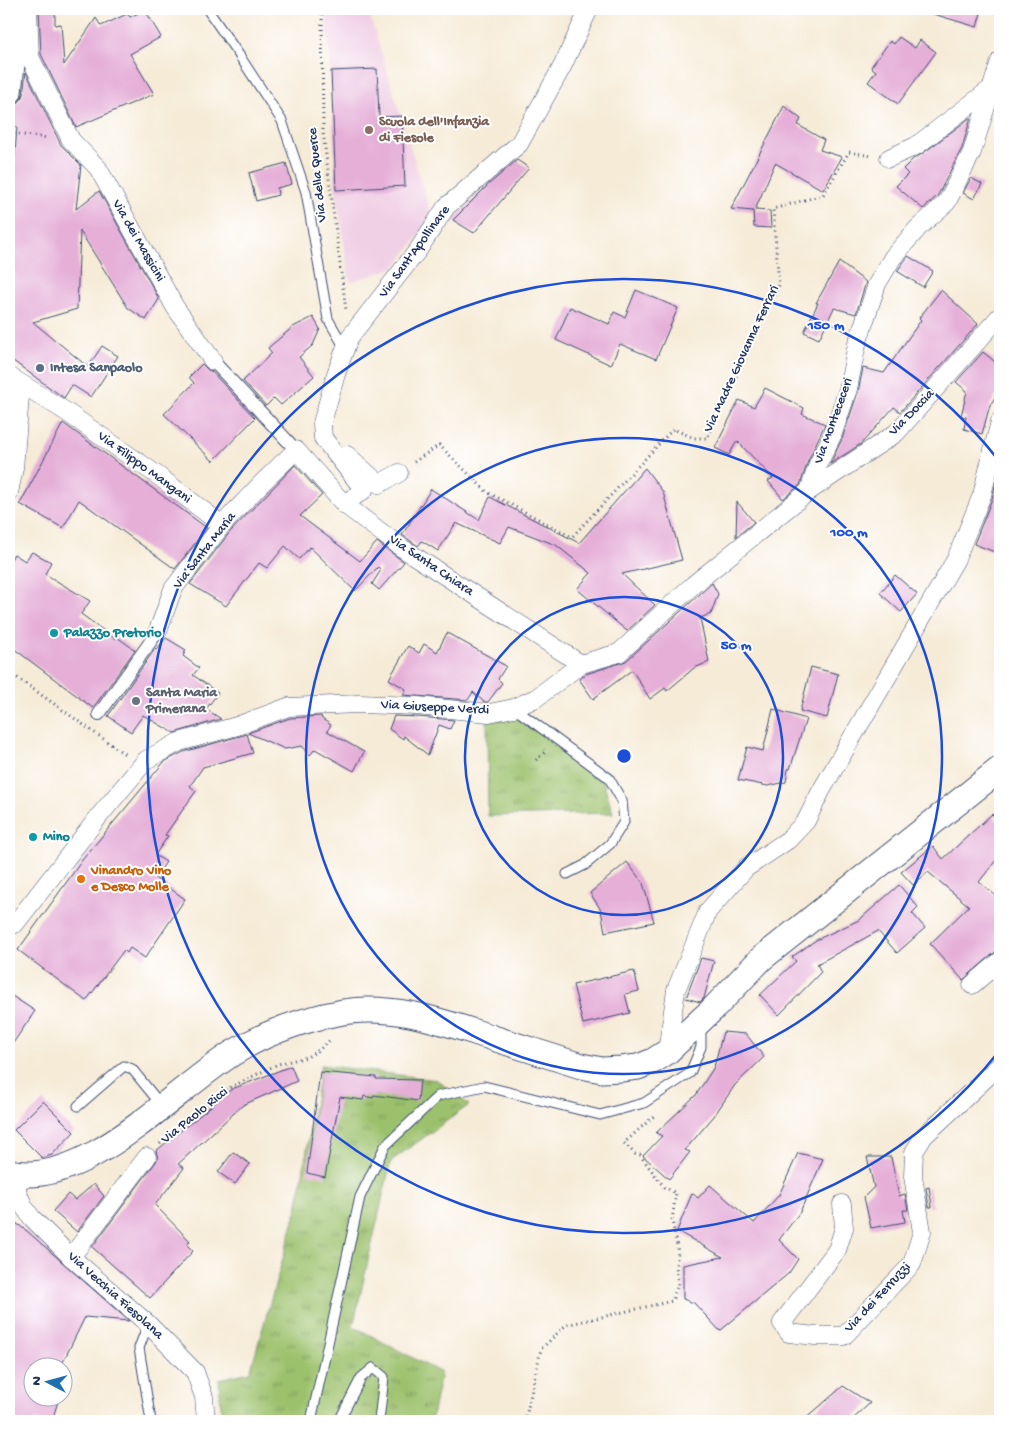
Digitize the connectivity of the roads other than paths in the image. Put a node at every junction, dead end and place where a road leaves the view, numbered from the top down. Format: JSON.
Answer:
{"nodes":[{"id":1,"x":18,"y":9,"type":"edge"},
{"id":2,"x":28,"y":9,"type":"edge"},
{"id":3,"x":207,"y":9,"type":"edge"},
{"id":4,"x":589,"y":9,"type":"edge"},
{"id":5,"x":1000,"y":61,"type":"edge"},
{"id":6,"x":993,"y":87,"type":"junction"},
{"id":7,"x":9,"y":92,"type":"edge"},
{"id":8,"x":889,"y":158,"type":"road end"},
{"id":9,"x":1000,"y":316,"type":"edge"},
{"id":10,"x":347,"y":343,"type":"junction"},
{"id":11,"x":213,"y":360,"type":"joint"},
{"id":12,"x":15,"y":380,"type":"edge"},
{"id":13,"x":1000,"y":421,"type":"edge"},
{"id":14,"x":323,"y":438,"type":"junction"},
{"id":15,"x":296,"y":450,"type":"junction"},
{"id":16,"x":399,"y":473,"type":"road end"},
{"id":17,"x":809,"y":491,"type":"junction"},
{"id":18,"x":9,"y":494,"type":"edge"},
{"id":19,"x":344,"y":504,"type":"junction"},
{"id":20,"x":222,"y":525,"type":"junction"},
{"id":21,"x":158,"y":631,"type":"joint"},
{"id":22,"x":581,"y":664,"type":"junction"},
{"id":23,"x":514,"y":708,"type":"junction"},
{"id":24,"x":98,"y":714,"type":"dead end"},
{"id":25,"x":1000,"y":769,"type":"edge"},
{"id":26,"x":567,"y":874,"type":"dead end"},
{"id":27,"x":9,"y":926,"type":"edge"},
{"id":28,"x":1000,"y":961,"type":"edge"},
{"id":29,"x":972,"y":985,"type":"dead end"},
{"id":30,"x":700,"y":1020,"type":"junction"},
{"id":31,"x":667,"y":1052,"type":"junction"},
{"id":32,"x":1000,"y":1065,"type":"edge"},
{"id":33,"x":78,"y":1106,"type":"dead end"},
{"id":34,"x":162,"y":1106,"type":"junction"},
{"id":35,"x":147,"y":1157,"type":"road end"},
{"id":36,"x":14,"y":1173,"type":"edge"},
{"id":37,"x":842,"y":1204,"type":"dead end"},
{"id":38,"x":71,"y":1257,"type":"junction"},
{"id":39,"x":148,"y":1324,"type":"junction"},
{"id":40,"x":151,"y":1421,"type":"edge"},
{"id":41,"x":206,"y":1421,"type":"edge"},
{"id":42,"x":311,"y":1421,"type":"edge"},
{"id":43,"x":339,"y":1421,"type":"edge"},
{"id":44,"x":379,"y":1421,"type":"edge"}],
"edges":[{"from":1,"to":7,"type":"main road"},
{"from":2,"to":11,"type":"street","name":"Via dei Massicini"},
{"from":3,"to":10,"type":"lane"},
{"from":4,"to":10,"type":"street","name":"Via Sant'Apollinare"},
{"from":5,"to":6,"type":"street","name":"Via Montececeri"},
{"from":6,"to":8,"type":"street"},
{"from":6,"to":17,"type":"street","name":"Via Montececeri"},
{"from":9,"to":17,"type":"street","name":"Via Doccia"},
{"from":10,"to":14,"type":"street","name":"Via Sant'Apollinare"},
{"from":11,"to":15,"type":"street","name":"Via dei Massicini"},
{"from":12,"to":18,"type":"street"},
{"from":12,"to":20,"type":"street","name":"Via Filippo Mangani"},
{"from":13,"to":31,"type":"street"},
{"from":14,"to":16,"type":"street"},
{"from":14,"to":19,"type":"street"},
{"from":15,"to":19,"type":"street","name":"Via Santa Chiara"},
{"from":15,"to":20,"type":"street","name":"Via Santa Maria"},
{"from":17,"to":22,"type":"street","name":"Via Giuseppe Verdi"},
{"from":19,"to":22,"type":"street","name":"Via Santa Chiara"},
{"from":20,"to":21,"type":"street","name":"Via Santa Maria"},
{"from":21,"to":24,"type":"street","name":"Via Santa Maria"},
{"from":22,"to":23,"type":"street","name":"Via Giuseppe Verdi"},
{"from":23,"to":26,"type":"lane"},
{"from":23,"to":27,"type":"street","name":"Via Giuseppe Verdi"},
{"from":25,"to":30,"type":"main road"},
{"from":28,"to":29,"type":"street"},
{"from":30,"to":31,"type":"main road"},
{"from":30,"to":42,"type":"lane"},
{"from":31,"to":34,"type":"main road"},
{"from":32,"to":37,"type":"street","name":"Via dei Ferruzzi"},
{"from":33,"to":34,"type":"lane"},
{"from":34,"to":36,"type":"main road"},
{"from":35,"to":38,"type":"street"},
{"from":36,"to":38,"type":"street","name":"Via Vecchia Fiesolana"},
{"from":38,"to":39,"type":"street","name":"Via Vecchia Fiesolana"},
{"from":39,"to":40,"type":"lane"},
{"from":39,"to":41,"type":"street","name":"Via Vecchia Fiesolana"},
{"from":43,"to":44,"type":"lane"}]}
